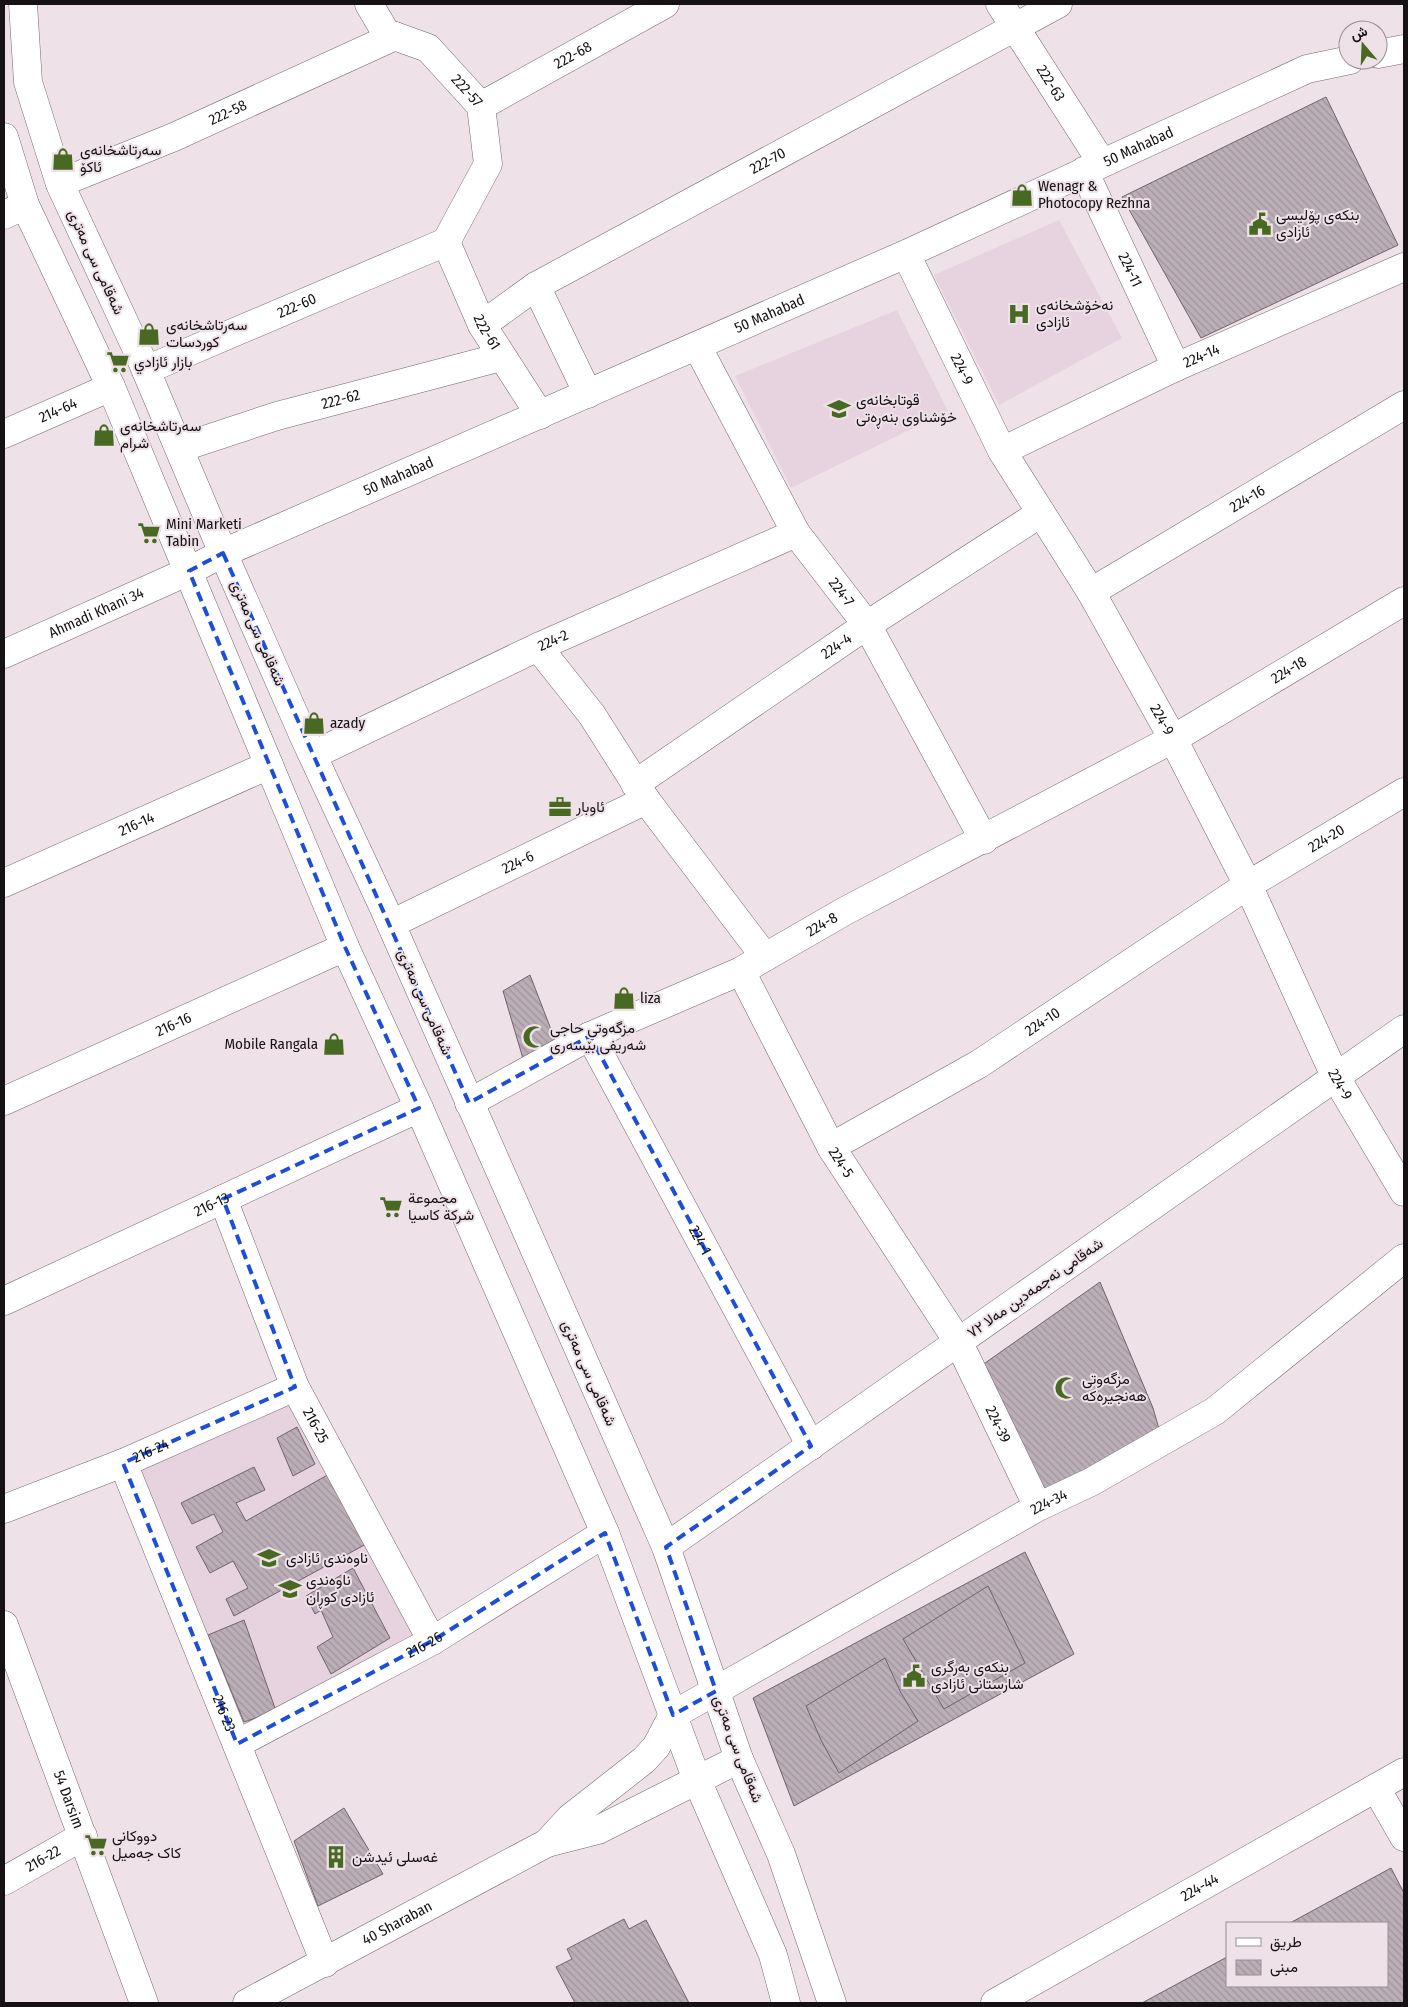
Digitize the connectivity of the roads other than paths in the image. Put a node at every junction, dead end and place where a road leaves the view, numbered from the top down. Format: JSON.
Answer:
{"nodes":[{"id":1,"x":23,"y":4,"type":"edge"},
{"id":2,"x":369,"y":4,"type":"edge"},
{"id":3,"x":665,"y":4,"type":"edge"},
{"id":4,"x":1058,"y":4,"type":"edge"},
{"id":5,"x":1007,"y":15,"type":"edge"},
{"id":6,"x":395,"y":36,"type":"junction"},
{"id":7,"x":1404,"y":49,"type":"edge"},
{"id":8,"x":1388,"y":52,"type":"edge"},
{"id":9,"x":1338,"y":63,"type":"edge"},
{"id":10,"x":481,"y":106,"type":"junction"},
{"id":11,"x":4,"y":137,"type":"edge"},
{"id":12,"x":1093,"y":167,"type":"junction"},
{"id":13,"x":60,"y":183,"type":"junction"},
{"id":14,"x":14,"y":210,"type":"edge"},
{"id":15,"x":446,"y":242,"type":"junction"},
{"id":16,"x":906,"y":254,"type":"junction"},
{"id":17,"x":1404,"y":267,"type":"edge"},
{"id":18,"x":536,"y":286,"type":"junction"},
{"id":19,"x":482,"y":325,"type":"junction"},
{"id":20,"x":698,"y":346,"type":"junction"},
{"id":21,"x":501,"y":357,"type":"junction"},
{"id":22,"x":1176,"y":367,"type":"junction"},
{"id":23,"x":146,"y":370,"type":"junction"},
{"id":24,"x":111,"y":387,"type":"junction"},
{"id":25,"x":588,"y":394,"type":"junction"},
{"id":26,"x":1404,"y":405,"type":"edge"},
{"id":27,"x":540,"y":415,"type":"junction"},
{"id":28,"x":4,"y":434,"type":"edge"},
{"id":29,"x":180,"y":448,"type":"junction"},
{"id":30,"x":1002,"y":452,"type":"junction"},
{"id":31,"x":1041,"y":513,"type":"junction"},
{"id":32,"x":796,"y":532,"type":"junction"},
{"id":33,"x":223,"y":553,"type":"junction"},
{"id":34,"x":189,"y":571,"type":"junction"},
{"id":35,"x":1091,"y":592,"type":"junction"},
{"id":36,"x":1404,"y":601,"type":"edge"},
{"id":37,"x":867,"y":625,"type":"junction"},
{"id":38,"x":538,"y":648,"type":"junction"},
{"id":39,"x":4,"y":654,"type":"edge"},
{"id":40,"x":1173,"y":739,"type":"junction"},
{"id":41,"x":313,"y":755,"type":"junction"},
{"id":42,"x":270,"y":765,"type":"junction"},
{"id":43,"x":640,"y":792,"type":"junction"},
{"id":44,"x":1404,"y":792,"type":"edge"},
{"id":45,"x":984,"y":840,"type":"junction"},
{"id":46,"x":4,"y":883,"type":"edge"},
{"id":47,"x":1248,"y":885,"type":"junction"},
{"id":48,"x":391,"y":924,"type":"junction"},
{"id":49,"x":345,"y":947,"type":"junction"},
{"id":50,"x":765,"y":957,"type":"junction"},
{"id":51,"x":741,"y":971,"type":"junction"},
{"id":52,"x":1404,"y":1029,"type":"edge"},
{"id":53,"x":590,"y":1036,"type":"junction"},
{"id":54,"x":1335,"y":1076,"type":"junction"},
{"id":55,"x":4,"y":1101,"type":"edge"},
{"id":56,"x":469,"y":1103,"type":"junction"},
{"id":57,"x":419,"y":1108,"type":"junction"},
{"id":58,"x":831,"y":1147,"type":"junction"},
{"id":59,"x":1404,"y":1192,"type":"edge"},
{"id":60,"x":223,"y":1199,"type":"junction"},
{"id":61,"x":1404,"y":1258,"type":"edge"},
{"id":62,"x":4,"y":1301,"type":"edge"},
{"id":63,"x":959,"y":1343,"type":"junction"},
{"id":64,"x":295,"y":1387,"type":"junction"},
{"id":65,"x":811,"y":1446,"type":"junction"},
{"id":66,"x":123,"y":1463,"type":"junction"},
{"id":67,"x":1038,"y":1507,"type":"junction"},
{"id":68,"x":4,"y":1509,"type":"edge"},
{"id":69,"x":605,"y":1534,"type":"junction"},
{"id":70,"x":666,"y":1547,"type":"junction"},
{"id":71,"x":4,"y":1625,"type":"edge"},
{"id":72,"x":432,"y":1641,"type":"junction"},
{"id":73,"x":716,"y":1691,"type":"junction"},
{"id":74,"x":673,"y":1716,"type":"junction"},
{"id":75,"x":237,"y":1744,"type":"junction"},
{"id":76,"x":740,"y":1759,"type":"junction"},
{"id":77,"x":1404,"y":1772,"type":"edge"},
{"id":78,"x":697,"y":1780,"type":"junction"},
{"id":79,"x":1376,"y":1788,"type":"junction"},
{"id":80,"x":83,"y":1836,"type":"junction"},
{"id":81,"x":1404,"y":1837,"type":"edge"},
{"id":82,"x":547,"y":1843,"type":"junction"},
{"id":83,"x":4,"y":1881,"type":"edge"},
{"id":84,"x":324,"y":1962,"type":"junction"},
{"id":85,"x":144,"y":2003,"type":"edge"},
{"id":86,"x":246,"y":2003,"type":"edge"},
{"id":87,"x":786,"y":2003,"type":"edge"},
{"id":88,"x":832,"y":2003,"type":"edge"},
{"id":89,"x":994,"y":2003,"type":"edge"}],
"edges":[{"from":1,"to":13,"type":"street","name":"شەقامی سی مەتری"},
{"from":2,"to":6,"type":"street","name":"222-57"},
{"from":3,"to":10,"type":"street","name":"222-68"},
{"from":4,"to":5,"type":"street","name":"222-70"},
{"from":5,"to":12,"type":"street","name":"222-63"},
{"from":5,"to":18,"type":"street","name":"222-70"},
{"from":6,"to":10,"type":"street","name":"222-57"},
{"from":6,"to":13,"type":"street","name":"222-58"},
{"from":7,"to":8,"type":"street"},
{"from":9,"to":12,"type":"street","name":"50 Mahabad"},
{"from":10,"to":15,"type":"street","name":"222-57"},
{"from":11,"to":14,"type":"street"},
{"from":12,"to":16,"type":"street","name":"50 Mahabad"},
{"from":12,"to":22,"type":"street","name":"224-11"},
{"from":13,"to":23,"type":"street","name":"شەقامی سی مەتری"},
{"from":14,"to":24,"type":"street"},
{"from":15,"to":19,"type":"street","name":"222-61"},
{"from":15,"to":23,"type":"street","name":"222-60"},
{"from":16,"to":20,"type":"street","name":"50 Mahabad"},
{"from":16,"to":30,"type":"street","name":"224-9"},
{"from":17,"to":22,"type":"street","name":"224-14"},
{"from":18,"to":19,"type":"street","name":"222-70"},
{"from":18,"to":25,"type":"street"},
{"from":19,"to":21,"type":"street","name":"222-61"},
{"from":20,"to":25,"type":"street","name":"50 Mahabad"},
{"from":20,"to":32,"type":"street","name":"224-7"},
{"from":21,"to":27,"type":"street","name":"222-61"},
{"from":21,"to":29,"type":"street","name":"222-62"},
{"from":22,"to":30,"type":"street","name":"224-14"},
{"from":23,"to":29,"type":"street","name":"شەقامی سی مەتری"},
{"from":24,"to":28,"type":"street","name":"214-64"},
{"from":24,"to":34,"type":"street"},
{"from":25,"to":27,"type":"street","name":"50 Mahabad"},
{"from":26,"to":35,"type":"street","name":"224-16"},
{"from":27,"to":33,"type":"street","name":"50 Mahabad"},
{"from":29,"to":33,"type":"street","name":"شەقامی سی مەتری"},
{"from":30,"to":31,"type":"street","name":"224-9"},
{"from":31,"to":35,"type":"street","name":"224-9"},
{"from":31,"to":37,"type":"street","name":"224-4"},
{"from":32,"to":37,"type":"street","name":"224-7"},
{"from":32,"to":38,"type":"street","name":"224-2"},
{"from":33,"to":34,"type":"street","name":"50 Mahabad"},
{"from":33,"to":41,"type":"street","name":"شەقامی سی مەتری"},
{"from":34,"to":39,"type":"street","name":"Ahmadi Khani 34"},
{"from":34,"to":42,"type":"street"},
{"from":35,"to":40,"type":"street","name":"224-9"},
{"from":36,"to":40,"type":"street","name":"224-18"},
{"from":37,"to":43,"type":"street","name":"224-4"},
{"from":37,"to":45,"type":"street","name":"224-7"},
{"from":38,"to":41,"type":"street","name":"224-2"},
{"from":38,"to":43,"type":"street"},
{"from":40,"to":45,"type":"street","name":"224-8"},
{"from":40,"to":47,"type":"street","name":"224-9"},
{"from":41,"to":48,"type":"street","name":"شەقامی سی مەتری"},
{"from":42,"to":46,"type":"street","name":"216-14"},
{"from":42,"to":49,"type":"street"},
{"from":43,"to":48,"type":"street","name":"224-6"},
{"from":43,"to":50,"type":"street"},
{"from":44,"to":47,"type":"street","name":"224-20"},
{"from":45,"to":50,"type":"street","name":"224-8"},
{"from":47,"to":54,"type":"street","name":"224-9"},
{"from":47,"to":58,"type":"street","name":"224-10"},
{"from":48,"to":56,"type":"street","name":"شەقامی سی مەتری"},
{"from":49,"to":55,"type":"street","name":"216-16"},
{"from":49,"to":57,"type":"street"},
{"from":50,"to":51,"type":"street","name":"224-8"},
{"from":51,"to":53,"type":"street","name":"224-8"},
{"from":51,"to":58,"type":"street","name":"224-5"},
{"from":52,"to":54,"type":"street","name":"شەقامی نەجمەدین مەلا ٧٢"},
{"from":53,"to":56,"type":"street","name":"224-8"},
{"from":53,"to":65,"type":"street","name":"224-1"},
{"from":54,"to":59,"type":"street","name":"224-9"},
{"from":54,"to":63,"type":"street","name":"شەقامی نەجمەدین مەلا ٧٢"},
{"from":56,"to":70,"type":"street","name":"شەقامی سی مەتری"},
{"from":57,"to":60,"type":"street","name":"216-13"},
{"from":57,"to":69,"type":"street"},
{"from":58,"to":63,"type":"street","name":"224-5"},
{"from":60,"to":62,"type":"street","name":"216-13"},
{"from":60,"to":64,"type":"street","name":"216-25"},
{"from":61,"to":67,"type":"street","name":"224-34"},
{"from":63,"to":65,"type":"street","name":"شەقامی نەجمەدین مەلا ٧٢"},
{"from":63,"to":67,"type":"street","name":"224-39"},
{"from":64,"to":66,"type":"street","name":"216-24"},
{"from":64,"to":72,"type":"street","name":"216-25"},
{"from":65,"to":70,"type":"street","name":"شەقامی نەجمەدین مەلا ٧٢"},
{"from":66,"to":68,"type":"street","name":"216-24"},
{"from":66,"to":75,"type":"street","name":"216-23"},
{"from":67,"to":73,"type":"street","name":"224-34"},
{"from":69,"to":72,"type":"street","name":"216-26"},
{"from":69,"to":74,"type":"street"},
{"from":70,"to":73,"type":"street","name":"شەقامی سی مەتری"},
{"from":71,"to":80,"type":"street","name":"54 Darsim"},
{"from":72,"to":75,"type":"street","name":"216-26"},
{"from":73,"to":74,"type":"street","name":"224-34"},
{"from":73,"to":76,"type":"street","name":"شەقامی سی مەتری"},
{"from":74,"to":78,"type":"street"},
{"from":74,"to":82,"type":"street","name":"40 Sharaban"},
{"from":75,"to":84,"type":"street","name":"216-23"},
{"from":76,"to":78,"type":"street","name":"40 Sharaban"},
{"from":76,"to":88,"type":"street","name":"شەقامی سی مەتری"},
{"from":77,"to":79,"type":"street","name":"224-44"},
{"from":78,"to":82,"type":"street","name":"40 Sharaban"},
{"from":78,"to":87,"type":"street"},
{"from":79,"to":81,"type":"street"},
{"from":79,"to":89,"type":"street","name":"224-44"},
{"from":80,"to":83,"type":"street","name":"216-22"},
{"from":80,"to":85,"type":"street","name":"54 Darsim"},
{"from":82,"to":84,"type":"street","name":"40 Sharaban"},
{"from":84,"to":86,"type":"street","name":"40 Sharaban"}]}
